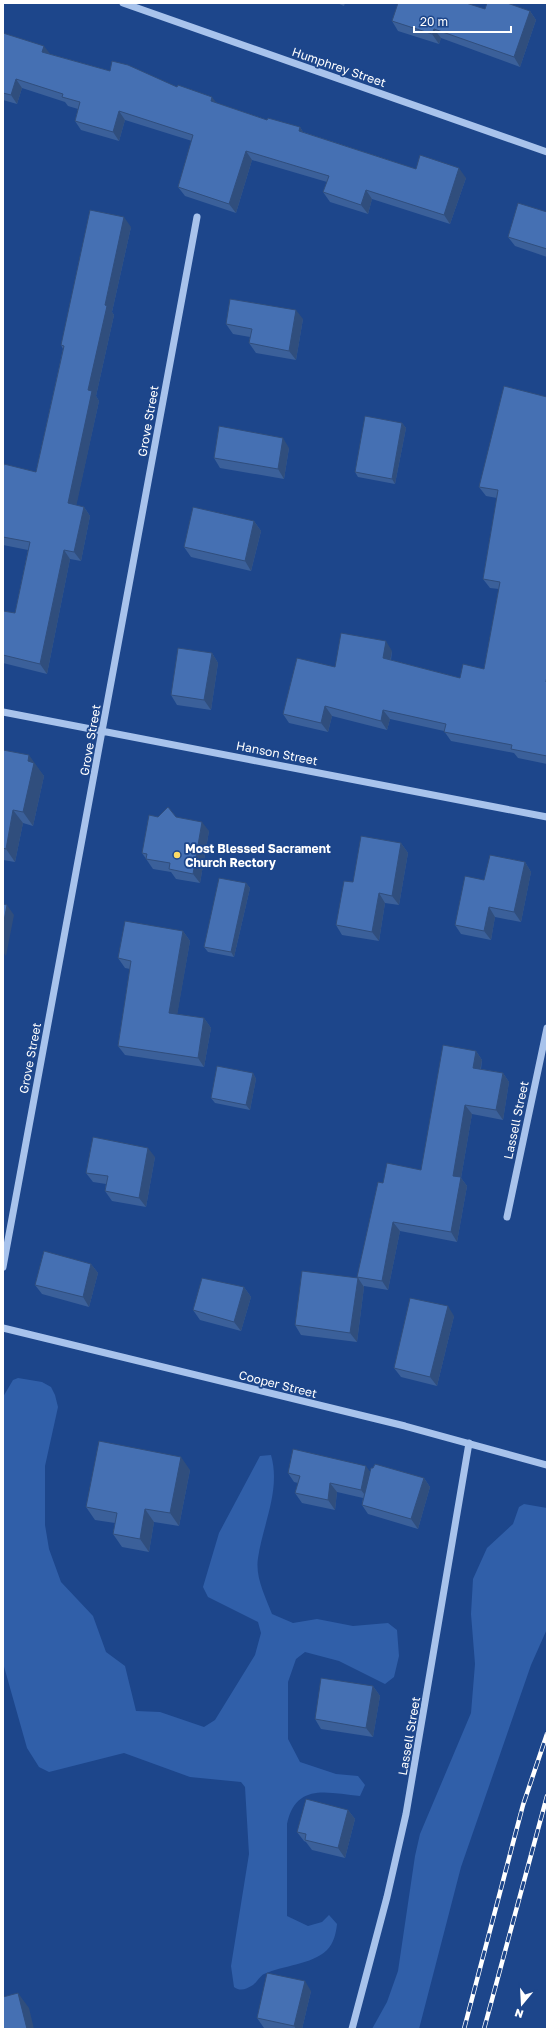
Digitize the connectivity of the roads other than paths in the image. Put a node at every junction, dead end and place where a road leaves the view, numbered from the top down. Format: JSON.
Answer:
{"nodes":[{"id":1,"x":123,"y":3,"type":"edge"},
{"id":2,"x":547,"y":152,"type":"edge"},
{"id":3,"x":197,"y":217,"type":"dead end"},
{"id":4,"x":3,"y":712,"type":"edge"},
{"id":5,"x":102,"y":731,"type":"junction"},
{"id":6,"x":547,"y":816,"type":"edge"},
{"id":7,"x":547,"y":1028,"type":"edge"},
{"id":8,"x":507,"y":1217,"type":"dead end"},
{"id":9,"x":3,"y":1267,"type":"edge"},
{"id":10,"x":3,"y":1328,"type":"edge"},
{"id":11,"x":469,"y":1443,"type":"junction"},
{"id":12,"x":547,"y":1465,"type":"edge"},
{"id":13,"x":352,"y":2029,"type":"edge"}],
"edges":[{"from":1,"to":2,"type":"street","name":"Humphrey Street"},
{"from":3,"to":5,"type":"street","name":"Grove Street"},
{"from":4,"to":5,"type":"street","name":"Hanson Street"},
{"from":5,"to":6,"type":"street","name":"Hanson Street"},
{"from":5,"to":9,"type":"street","name":"Grove Street"},
{"from":7,"to":8,"type":"street","name":"Lassell Street"},
{"from":10,"to":11,"type":"street","name":"Cooper Street"},
{"from":11,"to":12,"type":"street","name":"Cooper Street"},
{"from":11,"to":13,"type":"street","name":"Lassell Street"}]}
